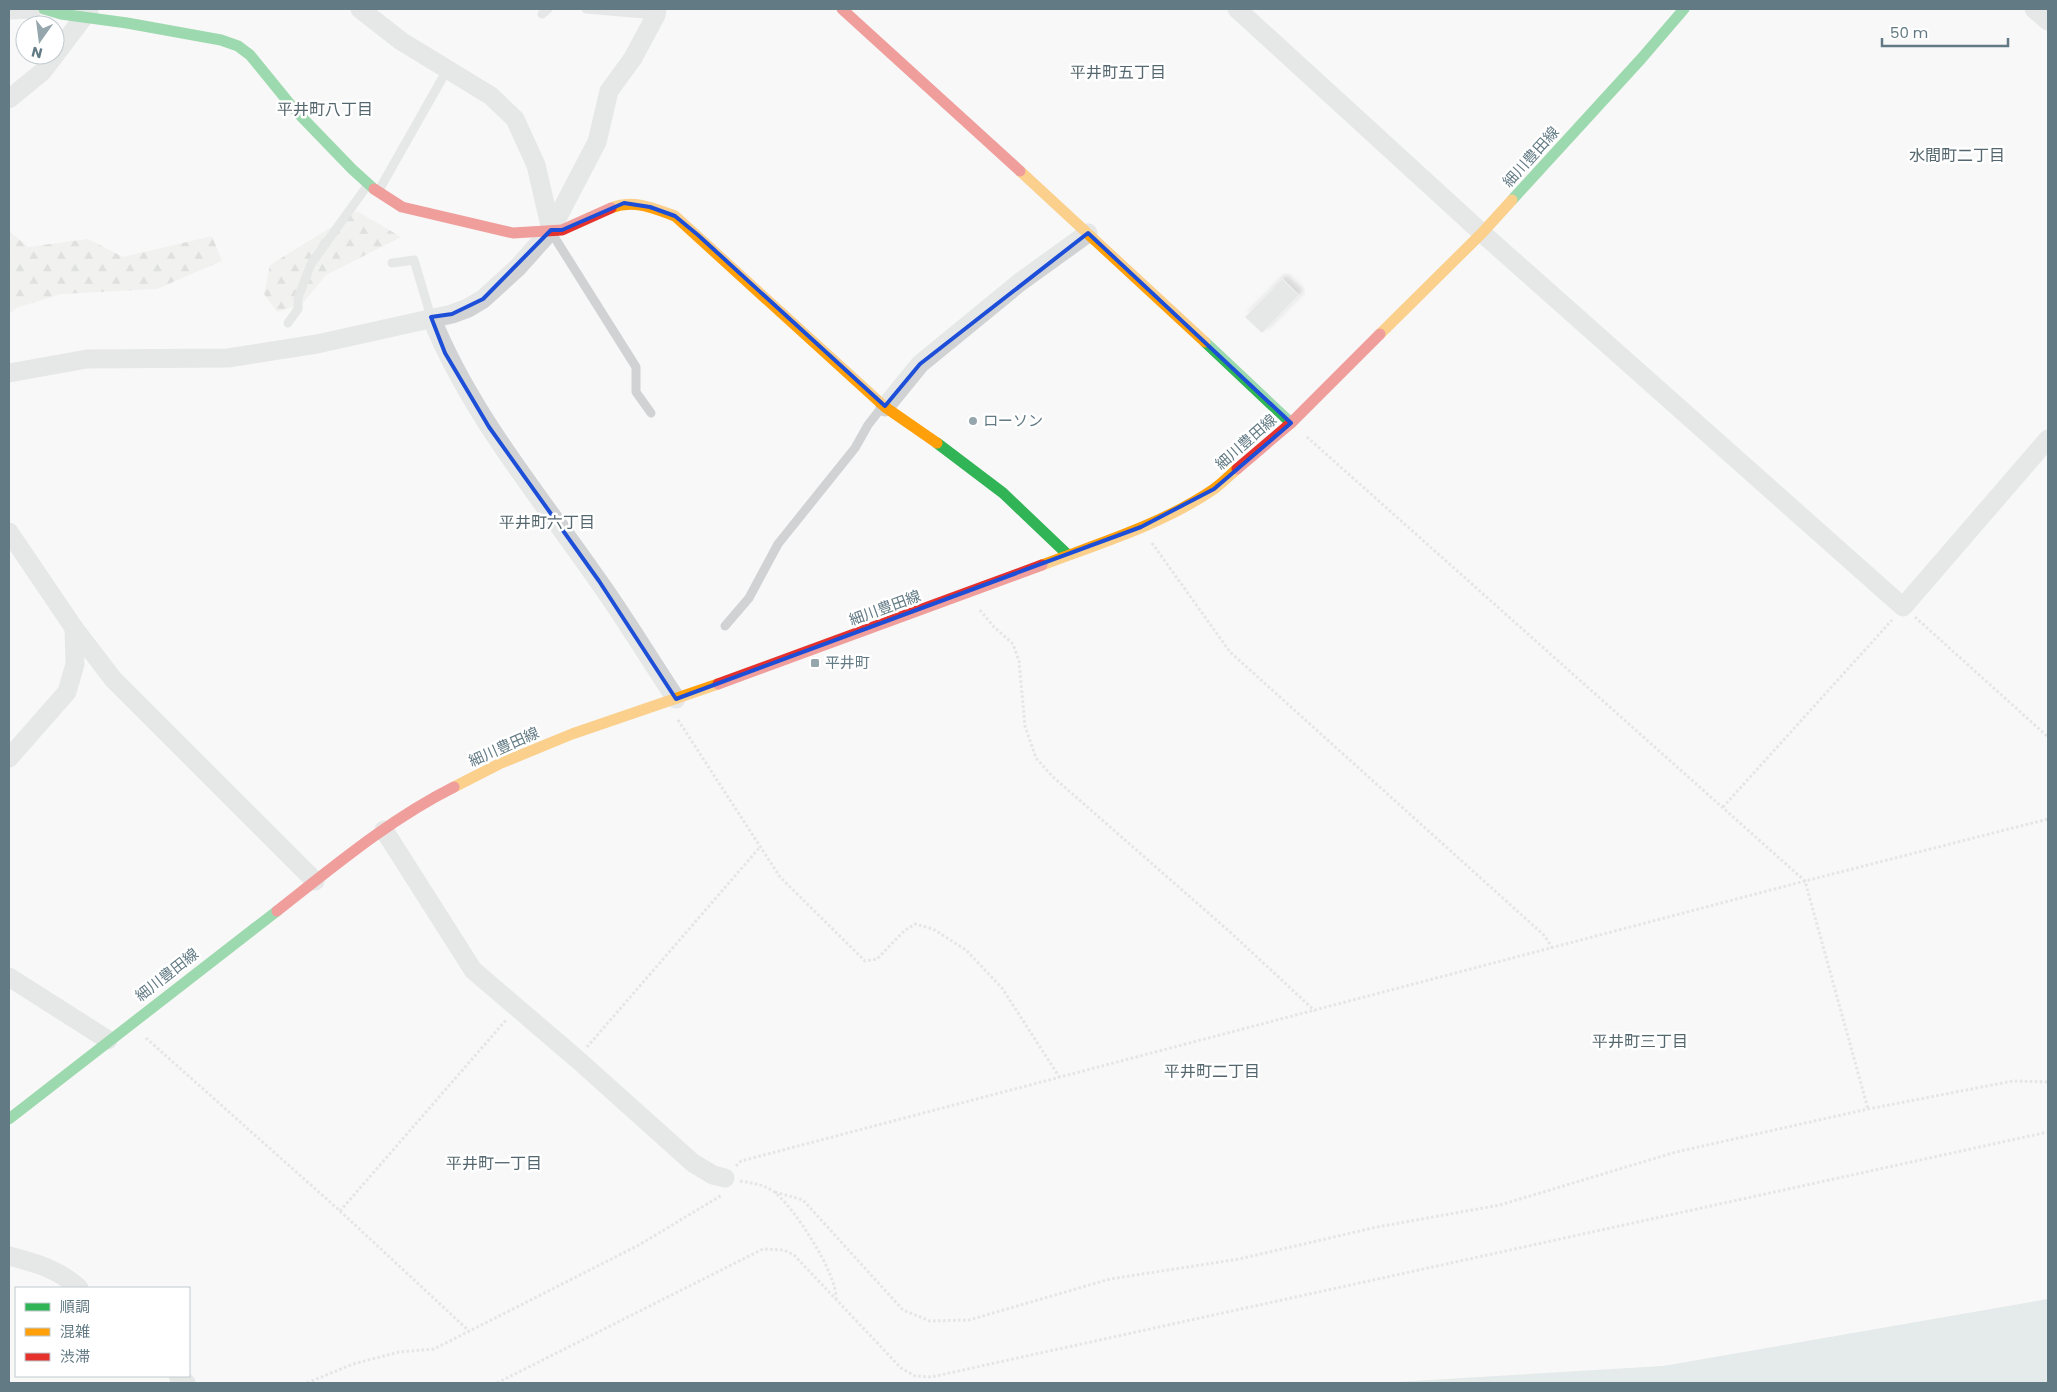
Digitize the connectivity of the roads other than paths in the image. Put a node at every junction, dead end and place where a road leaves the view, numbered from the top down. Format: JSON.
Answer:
{"nodes":[{"id":1,"x":33,"y":9,"type":"edge"},
{"id":2,"x":44,"y":9,"type":"edge"},
{"id":3,"x":360,"y":9,"type":"edge"},
{"id":4,"x":586,"y":9,"type":"edge"},
{"id":5,"x":843,"y":9,"type":"edge"},
{"id":6,"x":1237,"y":9,"type":"edge"},
{"id":7,"x":1684,"y":9,"type":"edge"},
{"id":8,"x":2034,"y":9,"type":"edge"},
{"id":9,"x":9,"y":10,"type":"edge"},
{"id":10,"x":657,"y":12,"type":"edge"},
{"id":11,"x":87,"y":13,"type":"edge"},
{"id":12,"x":2048,"y":21,"type":"edge"},
{"id":13,"x":65,"y":42,"type":"edge"},
{"id":14,"x":47,"y":65,"type":"edge"},
{"id":15,"x":447,"y":70,"type":"junction"},
{"id":16,"x":9,"y":99,"type":"edge"},
{"id":17,"x":373,"y":188,"type":"junction"},
{"id":18,"x":551,"y":230,"type":"junction"},
{"id":19,"x":1088,"y":233,"type":"junction"},
{"id":20,"x":1482,"y":233,"type":"junction"},
{"id":21,"x":392,"y":263,"type":"dead end"},
{"id":22,"x":431,"y":317,"type":"junction"},
{"id":23,"x":288,"y":323,"type":"dead end"},
{"id":24,"x":9,"y":373,"type":"edge"},
{"id":25,"x":884,"y":406,"type":"junction"},
{"id":26,"x":651,"y":413,"type":"dead end"},
{"id":27,"x":1291,"y":423,"type":"junction"},
{"id":28,"x":2048,"y":439,"type":"edge"},
{"id":29,"x":9,"y":532,"type":"edge"},
{"id":30,"x":1068,"y":554,"type":"junction"},
{"id":31,"x":726,"y":626,"type":"dead end"},
{"id":32,"x":74,"y":628,"type":"junction"},
{"id":33,"x":671,"y":701,"type":"junction"},
{"id":34,"x":9,"y":758,"type":"edge"},
{"id":35,"x":384,"y":830,"type":"junction"},
{"id":36,"x":315,"y":881,"type":"junction"},
{"id":37,"x":9,"y":977,"type":"edge"},
{"id":38,"x":108,"y":1040,"type":"junction"},
{"id":39,"x":9,"y":1119,"type":"edge"},
{"id":40,"x":724,"y":1178,"type":"road end"},
{"id":41,"x":9,"y":1256,"type":"edge"},
{"id":42,"x":78,"y":1287,"type":"edge"}],
"edges":[{"from":1,"to":9,"type":"street"},
{"from":2,"to":11,"type":"main road"},
{"from":3,"to":15,"type":"street"},
{"from":4,"to":10,"type":"lane"},
{"from":5,"to":19,"type":"main road"},
{"from":6,"to":20,"type":"street"},
{"from":7,"to":20,"type":"main road","name":"細川豊田線"},
{"from":8,"to":12,"type":"street"},
{"from":10,"to":18,"type":"street"},
{"from":11,"to":13,"type":"street"},
{"from":11,"to":17,"type":"main road"},
{"from":14,"to":16,"type":"street"},
{"from":15,"to":17,"type":"lane"},
{"from":15,"to":18,"type":"street"},
{"from":17,"to":18,"type":"main road"},
{"from":17,"to":23,"type":"lane"},
{"from":18,"to":22,"type":"street"},
{"from":18,"to":25,"type":"main road"},
{"from":18,"to":26,"type":"lane"},
{"from":19,"to":25,"type":"street"},
{"from":19,"to":27,"type":"main road"},
{"from":20,"to":27,"type":"main road","name":"細川豊田線"},
{"from":20,"to":28,"type":"street"},
{"from":21,"to":22,"type":"lane"},
{"from":22,"to":24,"type":"street"},
{"from":22,"to":33,"type":"street"},
{"from":25,"to":30,"type":"main road"},
{"from":25,"to":31,"type":"lane"},
{"from":27,"to":30,"type":"main road","name":"細川豊田線"},
{"from":29,"to":32,"type":"street"},
{"from":30,"to":33,"type":"main road","name":"細川豊田線"},
{"from":32,"to":34,"type":"street"},
{"from":32,"to":36,"type":"street"},
{"from":33,"to":35,"type":"main road","name":"細川豊田線"},
{"from":35,"to":36,"type":"main road","name":"細川豊田線"},
{"from":35,"to":40,"type":"street"},
{"from":36,"to":38,"type":"main road","name":"細川豊田線"},
{"from":37,"to":38,"type":"street"},
{"from":38,"to":39,"type":"main road","name":"細川豊田線"},
{"from":41,"to":42,"type":"street"}]}
